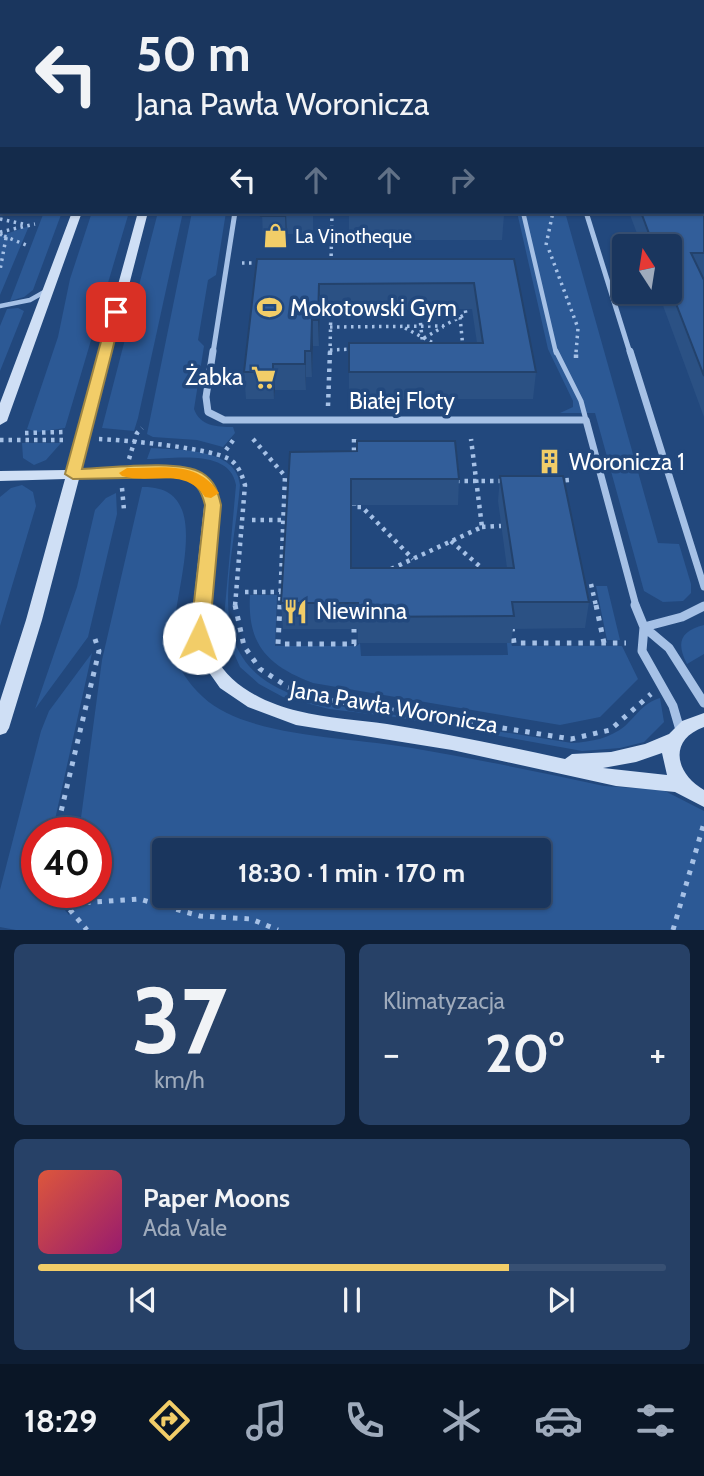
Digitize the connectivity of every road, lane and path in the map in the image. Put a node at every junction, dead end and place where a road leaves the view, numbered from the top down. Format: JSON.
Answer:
{"nodes":[{"id":1,"x":76,"y":214,"type":"edge"},
{"id":2,"x":142,"y":214,"type":"edge"},
{"id":3,"x":235,"y":214,"type":"edge"},
{"id":4,"x":332,"y":214,"type":"edge"},
{"id":5,"x":523,"y":214,"type":"edge"},
{"id":6,"x":553,"y":214,"type":"edge"},
{"id":7,"x":587,"y":214,"type":"edge"},
{"id":8,"x":0,"y":219,"type":"edge"},
{"id":9,"x":24,"y":224,"type":"junction"},
{"id":10,"x":34,"y":224,"type":"dead end"},
{"id":11,"x":1,"y":233,"type":"edge"},
{"id":12,"x":542,"y":234,"type":"dead end"},
{"id":13,"x":546,"y":243,"type":"junction"},
{"id":14,"x":26,"y":245,"type":"dead end"},
{"id":15,"x":543,"y":253,"type":"dead end"},
{"id":16,"x":227,"y":263,"type":"junction"},
{"id":17,"x":269,"y":263,"type":"edge"},
{"id":18,"x":319,"y":263,"type":"edge"},
{"id":19,"x":331,"y":263,"type":"junction"},
{"id":20,"x":343,"y":263,"type":"edge"},
{"id":21,"x":0,"y":270,"type":"edge"},
{"id":22,"x":331,"y":274,"type":"edge"},
{"id":23,"x":51,"y":286,"type":"junction"},
{"id":24,"x":331,"y":295,"type":"edge"},
{"id":25,"x":0,"y":306,"type":"edge"},
{"id":26,"x":419,"y":309,"type":"edge"},
{"id":27,"x":465,"y":309,"type":"edge"},
{"id":28,"x":460,"y":317,"type":"junction"},
{"id":29,"x":421,"y":326,"type":"junction"},
{"id":30,"x":443,"y":326,"type":"junction"},
{"id":31,"x":330,"y":327,"type":"junction"},
{"id":32,"x":401,"y":327,"type":"junction"},
{"id":33,"x":423,"y":337,"type":"junction"},
{"id":34,"x":356,"y":349,"type":"edge"},
{"id":35,"x":410,"y":349,"type":"edge"},
{"id":36,"x":423,"y":349,"type":"junction"},
{"id":37,"x":453,"y":349,"type":"edge"},
{"id":38,"x":463,"y":349,"type":"junction"},
{"id":39,"x":471,"y":349,"type":"edge"},
{"id":40,"x":330,"y":350,"type":"junction"},
{"id":41,"x":424,"y":359,"type":"edge"},
{"id":42,"x":464,"y":360,"type":"edge"},
{"id":43,"x":575,"y":365,"type":"dead end"},
{"id":44,"x":328,"y":406,"type":"dead end"},
{"id":45,"x":586,"y":420,"type":"junction"},
{"id":46,"x":0,"y":421,"type":"edge"},
{"id":47,"x":142,"y":428,"type":"dead end"},
{"id":48,"x":65,"y":432,"type":"dead end"},
{"id":49,"x":25,"y":433,"type":"dead end"},
{"id":50,"x":98,"y":439,"type":"dead end"},
{"id":51,"x":234,"y":439,"type":"dead end"},
{"id":52,"x":253,"y":439,"type":"dead end"},
{"id":53,"x":354,"y":439,"type":"dead end"},
{"id":54,"x":471,"y":439,"type":"dead end"},
{"id":55,"x":0,"y":440,"type":"edge"},
{"id":56,"x":62,"y":440,"type":"dead end"},
{"id":57,"x":134,"y":442,"type":"junction"},
{"id":58,"x":226,"y":450,"type":"dead end"},
{"id":59,"x":129,"y":459,"type":"dead end"},
{"id":60,"x":354,"y":464,"type":"edge"},
{"id":61,"x":73,"y":474,"type":"junction"},
{"id":62,"x":0,"y":476,"type":"edge"},
{"id":63,"x":455,"y":481,"type":"edge"},
{"id":64,"x":476,"y":481,"type":"junction"},
{"id":65,"x":516,"y":481,"type":"edge"},
{"id":66,"x":543,"y":481,"type":"edge"},
{"id":67,"x":570,"y":481,"type":"dead end"},
{"id":68,"x":122,"y":491,"type":"dead end"},
{"id":69,"x":354,"y":501,"type":"edge"},
{"id":70,"x":124,"y":510,"type":"dead end"},
{"id":71,"x":252,"y":520,"type":"dead end"},
{"id":72,"x":284,"y":520,"type":"junction"},
{"id":73,"x":501,"y":526,"type":"edge"},
{"id":74,"x":482,"y":527,"type":"junction"},
{"id":75,"x":451,"y":541,"type":"junction"},
{"id":76,"x":413,"y":559,"type":"junction"},
{"id":77,"x":390,"y":570,"type":"edge"},
{"id":78,"x":489,"y":575,"type":"edge"},
{"id":79,"x":592,"y":584,"type":"dead end"},
{"id":80,"x":704,"y":587,"type":"edge"},
{"id":81,"x":245,"y":592,"type":"dead end"},
{"id":82,"x":281,"y":592,"type":"junction"},
{"id":83,"x":704,"y":606,"type":"edge"},
{"id":84,"x":511,"y":623,"type":"edge"},
{"id":85,"x":354,"y":624,"type":"edge"},
{"id":86,"x":644,"y":627,"type":"junction"},
{"id":87,"x":95,"y":639,"type":"dead end"},
{"id":88,"x":604,"y":643,"type":"junction"},
{"id":89,"x":626,"y":643,"type":"dead end"},
{"id":90,"x":657,"y":692,"type":"dead end"},
{"id":91,"x":704,"y":703,"type":"edge"},
{"id":92,"x":704,"y":720,"type":"edge"},
{"id":93,"x":0,"y":728,"type":"edge"},
{"id":94,"x":676,"y":735,"type":"junction"},
{"id":95,"x":559,"y":762,"type":"junction"},
{"id":96,"x":685,"y":787,"type":"junction"},
{"id":97,"x":704,"y":799,"type":"edge"},
{"id":98,"x":60,"y":817,"type":"edge"},
{"id":99,"x":704,"y":823,"type":"edge"},
{"id":100,"x":112,"y":902,"type":"edge"},
{"id":101,"x":67,"y":908,"type":"edge"},
{"id":102,"x":87,"y":930,"type":"edge"},
{"id":103,"x":278,"y":930,"type":"edge"},
{"id":104,"x":673,"y":930,"type":"edge"}],
"edges":[{"from":1,"to":23,"type":"main road"},
{"from":2,"to":61,"type":"main road"},
{"from":3,"to":16,"type":"street","name":"Białej Floty"},
{"from":4,"to":19,"type":"path"},
{"from":5,"to":45,"type":"lane"},
{"from":6,"to":13,"type":"path"},
{"from":7,"to":80,"type":"street"},
{"from":8,"to":9,"type":"path"},
{"from":9,"to":10,"type":"path"},
{"from":9,"to":11,"type":"path"},
{"from":11,"to":14,"type":"path"},
{"from":11,"to":21,"type":"path"},
{"from":12,"to":13,"type":"path"},
{"from":13,"to":15,"type":"path"},
{"from":13,"to":43,"type":"path"},
{"from":16,"to":17,"type":"path"},
{"from":16,"to":45,"type":"street","name":"Białej Floty"},
{"from":18,"to":19,"type":"path"},
{"from":19,"to":20,"type":"path"},
{"from":19,"to":22,"type":"path"},
{"from":23,"to":25,"type":"lane"},
{"from":23,"to":46,"type":"main road"},
{"from":24,"to":31,"type":"path"},
{"from":26,"to":29,"type":"path"},
{"from":27,"to":28,"type":"path"},
{"from":28,"to":30,"type":"path"},
{"from":28,"to":38,"type":"path"},
{"from":29,"to":30,"type":"path"},
{"from":29,"to":32,"type":"path"},
{"from":29,"to":33,"type":"path"},
{"from":30,"to":33,"type":"path"},
{"from":31,"to":32,"type":"path"},
{"from":31,"to":40,"type":"path"},
{"from":32,"to":33,"type":"path"},
{"from":33,"to":36,"type":"path"},
{"from":33,"to":36,"type":"path"},
{"from":34,"to":40,"type":"path"},
{"from":35,"to":36,"type":"path"},
{"from":36,"to":41,"type":"path"},
{"from":37,"to":38,"type":"path"},
{"from":38,"to":39,"type":"path"},
{"from":38,"to":42,"type":"path"},
{"from":40,"to":44,"type":"path"},
{"from":45,"to":86,"type":"street"},
{"from":47,"to":57,"type":"path"},
{"from":48,"to":49,"type":"path"},
{"from":50,"to":57,"type":"path"},
{"from":51,"to":58,"type":"path"},
{"from":52,"to":72,"type":"path"},
{"from":53,"to":60,"type":"path"},
{"from":54,"to":64,"type":"path"},
{"from":55,"to":56,"type":"path"},
{"from":57,"to":59,"type":"path"},
{"from":57,"to":90,"type":"path"},
{"from":61,"to":62,"type":"main road","name":"Jana Pawła Woronicza"},
{"from":61,"to":93,"type":"main road"},
{"from":61,"to":95,"type":"main road","name":"Jana Pawła Woronicza"},
{"from":63,"to":64,"type":"path"},
{"from":64,"to":65,"type":"path"},
{"from":64,"to":74,"type":"path"},
{"from":66,"to":67,"type":"path"},
{"from":68,"to":70,"type":"path"},
{"from":69,"to":76,"type":"path"},
{"from":71,"to":72,"type":"path"},
{"from":72,"to":82,"type":"path"},
{"from":73,"to":74,"type":"path"},
{"from":74,"to":75,"type":"path"},
{"from":75,"to":76,"type":"path"},
{"from":75,"to":78,"type":"path"},
{"from":76,"to":77,"type":"path"},
{"from":79,"to":88,"type":"path"},
{"from":81,"to":82,"type":"path"},
{"from":82,"to":85,"type":"path"},
{"from":83,"to":86,"type":"street"},
{"from":84,"to":88,"type":"path"},
{"from":86,"to":91,"type":"street"},
{"from":86,"to":94,"type":"street"},
{"from":87,"to":98,"type":"path"},
{"from":88,"to":89,"type":"path"},
{"from":92,"to":94,"type":"main road","name":"Jana Pawła Woronicza"},
{"from":94,"to":95,"type":"main road","name":"Jana Pawła Woronicza"},
{"from":94,"to":96,"type":"main road"},
{"from":95,"to":96,"type":"main road","name":"Jana Pawła Woronicza"},
{"from":96,"to":97,"type":"main road"},
{"from":99,"to":104,"type":"path"},
{"from":100,"to":103,"type":"path"},
{"from":101,"to":102,"type":"path"}]}
